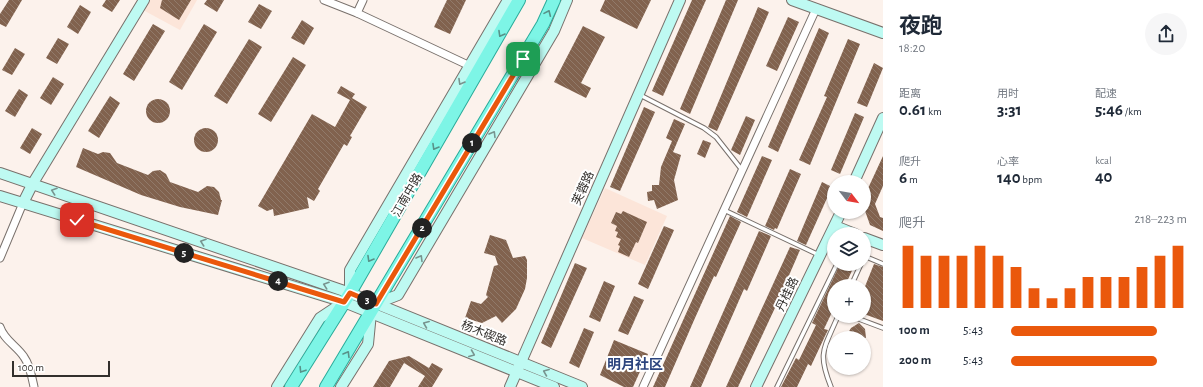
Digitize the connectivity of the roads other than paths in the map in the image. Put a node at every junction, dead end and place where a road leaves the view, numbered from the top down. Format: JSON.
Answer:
{"nodes":[{"id":1,"x":144,"y":0,"type":"edge"},
{"id":2,"x":324,"y":0,"type":"edge"},
{"id":3,"x":363,"y":0,"type":"edge"},
{"id":4,"x":508,"y":0,"type":"edge"},
{"id":5,"x":519,"y":0,"type":"edge"},
{"id":6,"x":554,"y":0,"type":"edge"},
{"id":7,"x":567,"y":0,"type":"edge"},
{"id":8,"x":680,"y":0,"type":"edge"},
{"id":9,"x":792,"y":0,"type":"edge"},
{"id":10,"x":816,"y":9,"type":"junction"},
{"id":11,"x":357,"y":13,"type":"junction"},
{"id":12,"x":883,"y":34,"type":"edge"},
{"id":13,"x":470,"y":66,"type":"junction"},
{"id":14,"x":639,"y":94,"type":"junction"},
{"id":15,"x":883,"y":118,"type":"edge"},
{"id":16,"x":742,"y":170,"type":"junction"},
{"id":17,"x":0,"y":173,"type":"edge"},
{"id":18,"x":857,"y":175,"type":"edge"},
{"id":19,"x":33,"y":183,"type":"junction"},
{"id":20,"x":0,"y":196,"type":"edge"},
{"id":21,"x":24,"y":203,"type":"junction"},
{"id":22,"x":724,"y":210,"type":"junction"},
{"id":23,"x":838,"y":219,"type":"edge"},
{"id":24,"x":835,"y":226,"type":"joint"},
{"id":25,"x":871,"y":241,"type":"edge"},
{"id":26,"x":883,"y":245,"type":"edge"},
{"id":27,"x":820,"y":255,"type":"junction"},
{"id":28,"x":0,"y":258,"type":"edge"},
{"id":29,"x":871,"y":260,"type":"edge"},
{"id":30,"x":883,"y":264,"type":"edge"},
{"id":31,"x":834,"y":271,"type":"edge"},
{"id":32,"x":347,"y":298,"type":"junction"},
{"id":33,"x":373,"y":309,"type":"junction"},
{"id":34,"x":835,"y":323,"type":"edge"},
{"id":35,"x":870,"y":323,"type":"edge"},
{"id":36,"x":0,"y":327,"type":"edge"},
{"id":37,"x":883,"y":328,"type":"edge"},
{"id":38,"x":521,"y":362,"type":"junction"},
{"id":39,"x":516,"y":372,"type":"junction"},
{"id":40,"x":34,"y":387,"type":"edge"},
{"id":41,"x":277,"y":387,"type":"edge"},
{"id":42,"x":291,"y":387,"type":"edge"},
{"id":43,"x":326,"y":387,"type":"edge"},
{"id":44,"x":341,"y":387,"type":"edge"},
{"id":45,"x":510,"y":387,"type":"edge"},
{"id":46,"x":554,"y":387,"type":"edge"},
{"id":47,"x":582,"y":387,"type":"edge"},
{"id":48,"x":643,"y":387,"type":"edge"},
{"id":49,"x":756,"y":387,"type":"edge"},
{"id":50,"x":777,"y":387,"type":"edge"},
{"id":51,"x":831,"y":387,"type":"edge"}],
"edges":[{"from":1,"to":19,"type":"main road"},
{"from":2,"to":11,"type":"street"},
{"from":3,"to":11,"type":"street"},
{"from":4,"to":13,"type":"main road"},
{"from":5,"to":32,"type":"main road","name":"江南中路","one_way":true},
{"from":33,"to":6,"type":"main road","one_way":true},
{"from":33,"to":7,"type":"main road","one_way":true},
{"from":8,"to":14,"type":"main road","name":"芙蓉路"},
{"from":9,"to":10,"type":"main road"},
{"from":10,"to":12,"type":"main road"},
{"from":10,"to":16,"type":"street"},
{"from":11,"to":13,"type":"street"},
{"from":13,"to":32,"type":"main road","one_way":true},
{"from":14,"to":16,"type":"lane"},
{"from":14,"to":38,"type":"main road","name":"芙蓉路"},
{"from":15,"to":18,"type":"main road"},
{"from":16,"to":22,"type":"street"},
{"from":17,"to":19,"type":"main road"},
{"from":19,"to":21,"type":"main road"},
{"from":32,"to":19,"type":"main road","one_way":true},
{"from":20,"to":21,"type":"main road"},
{"from":21,"to":28,"type":"street"},
{"from":21,"to":32,"type":"main road"},
{"from":22,"to":27,"type":"lane"},
{"from":22,"to":48,"type":"street"},
{"from":23,"to":24,"type":"main road","name":"丹桂路"},
{"from":24,"to":27,"type":"main road","name":"丹桂路"},
{"from":25,"to":26,"type":"main road"},
{"from":27,"to":49,"type":"main road","name":"丹桂路"},
{"from":29,"to":30,"type":"lane"},
{"from":31,"to":50,"type":"lane"},
{"from":32,"to":33,"type":"main road"},
{"from":32,"to":41,"type":"main road"},
{"from":32,"to":42,"type":"main road","name":"江南中路","one_way":true},
{"from":38,"to":33,"type":"main road","name":"杨木碶路","one_way":true},
{"from":33,"to":39,"type":"main road","name":"杨木碶路","one_way":true},
{"from":43,"to":33,"type":"main road","one_way":true},
{"from":33,"to":44,"type":"main road"},
{"from":34,"to":51,"type":"lane"},
{"from":35,"to":37,"type":"lane"},
{"from":36,"to":40,"type":"street"},
{"from":38,"to":39,"type":"main road","name":"芙蓉路"},
{"from":47,"to":38,"type":"main road","name":"杨木碶路","one_way":true},
{"from":39,"to":45,"type":"main road","name":"芙蓉路"},
{"from":39,"to":46,"type":"main road","name":"杨木碶路"}]}
